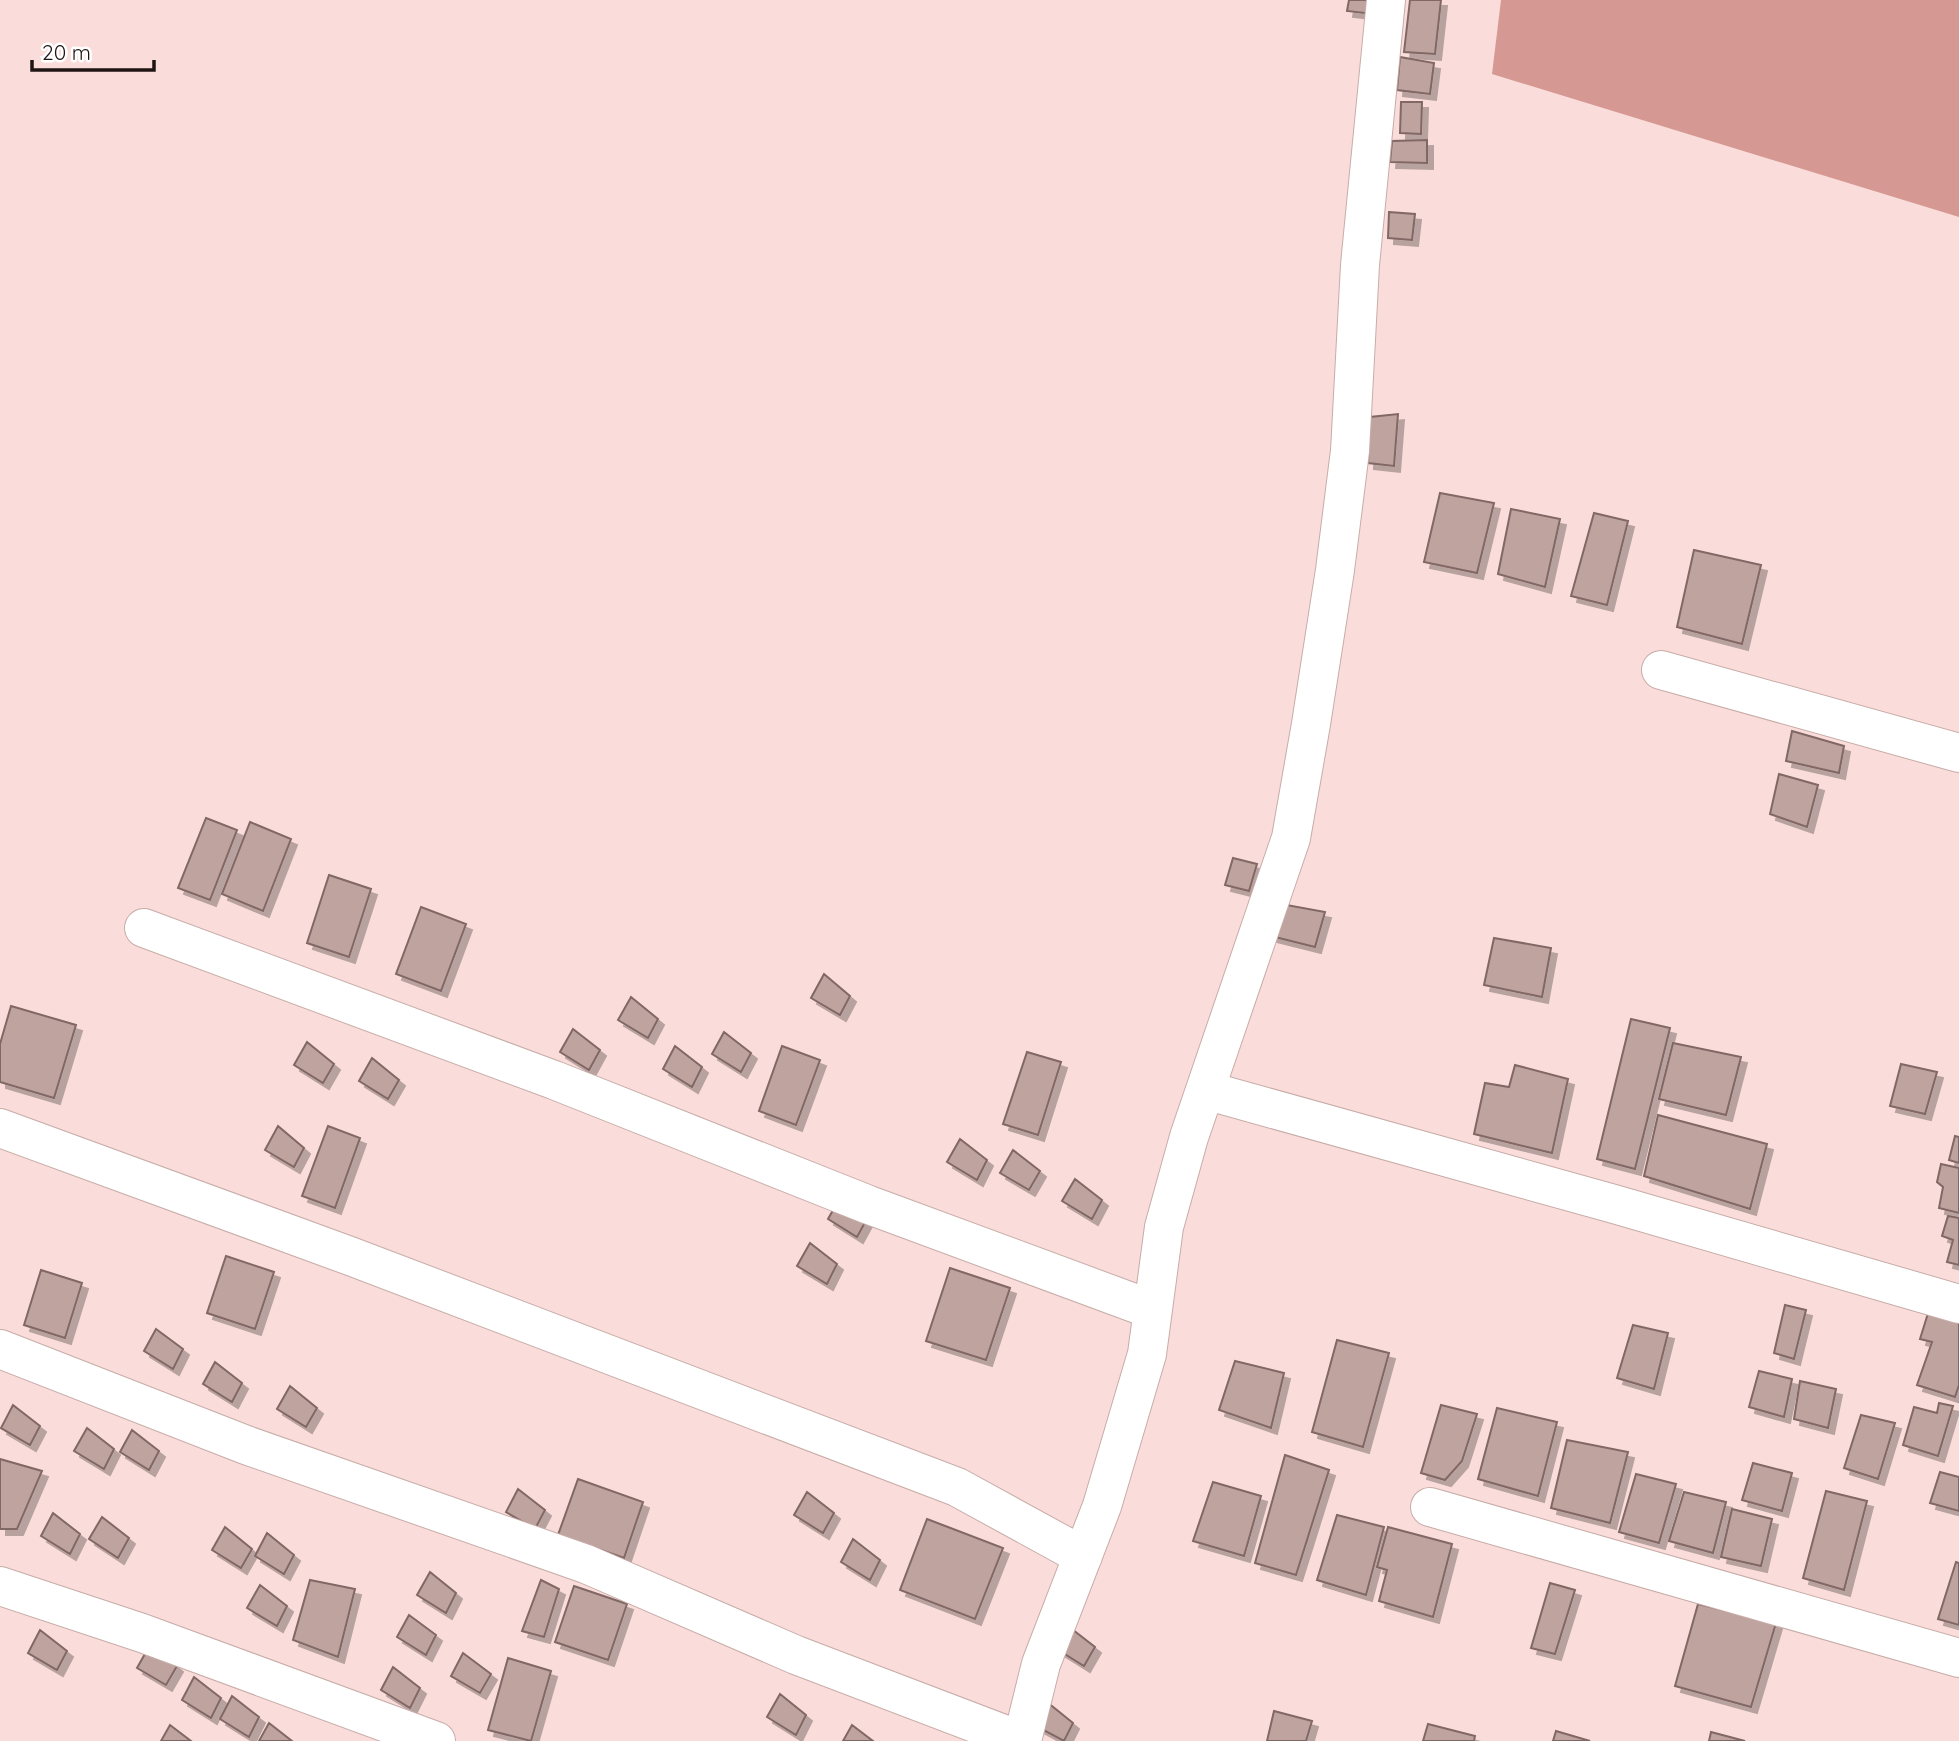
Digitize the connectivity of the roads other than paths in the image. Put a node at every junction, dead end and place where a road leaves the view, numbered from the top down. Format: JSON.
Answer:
{"nodes":[{"id":1,"x":1386,"y":0,"type":"edge"},
{"id":2,"x":1661,"y":670,"type":"dead end"},
{"id":3,"x":1959,"y":753,"type":"edge"},
{"id":4,"x":144,"y":928,"type":"dead end"},
{"id":5,"x":1205,"y":1090,"type":"junction"},
{"id":6,"x":0,"y":1128,"type":"edge"},
{"id":7,"x":1959,"y":1304,"type":"edge"},
{"id":8,"x":1153,"y":1310,"type":"junction"},
{"id":9,"x":0,"y":1349,"type":"edge"},
{"id":10,"x":1430,"y":1507,"type":"dead end"},
{"id":11,"x":1083,"y":1556,"type":"junction"},
{"id":12,"x":0,"y":1586,"type":"edge"},
{"id":13,"x":1959,"y":1658,"type":"edge"},
{"id":14,"x":436,"y":1741,"type":"edge"},
{"id":15,"x":1022,"y":1741,"type":"edge"}],
"edges":[{"from":1,"to":5,"type":"street"},
{"from":2,"to":3,"type":"street"},
{"from":4,"to":8,"type":"street"},
{"from":5,"to":7,"type":"street"},
{"from":5,"to":8,"type":"street"},
{"from":6,"to":11,"type":"street"},
{"from":8,"to":11,"type":"street"},
{"from":9,"to":15,"type":"street"},
{"from":10,"to":13,"type":"street"},
{"from":11,"to":15,"type":"street"},
{"from":12,"to":14,"type":"street"}]}
